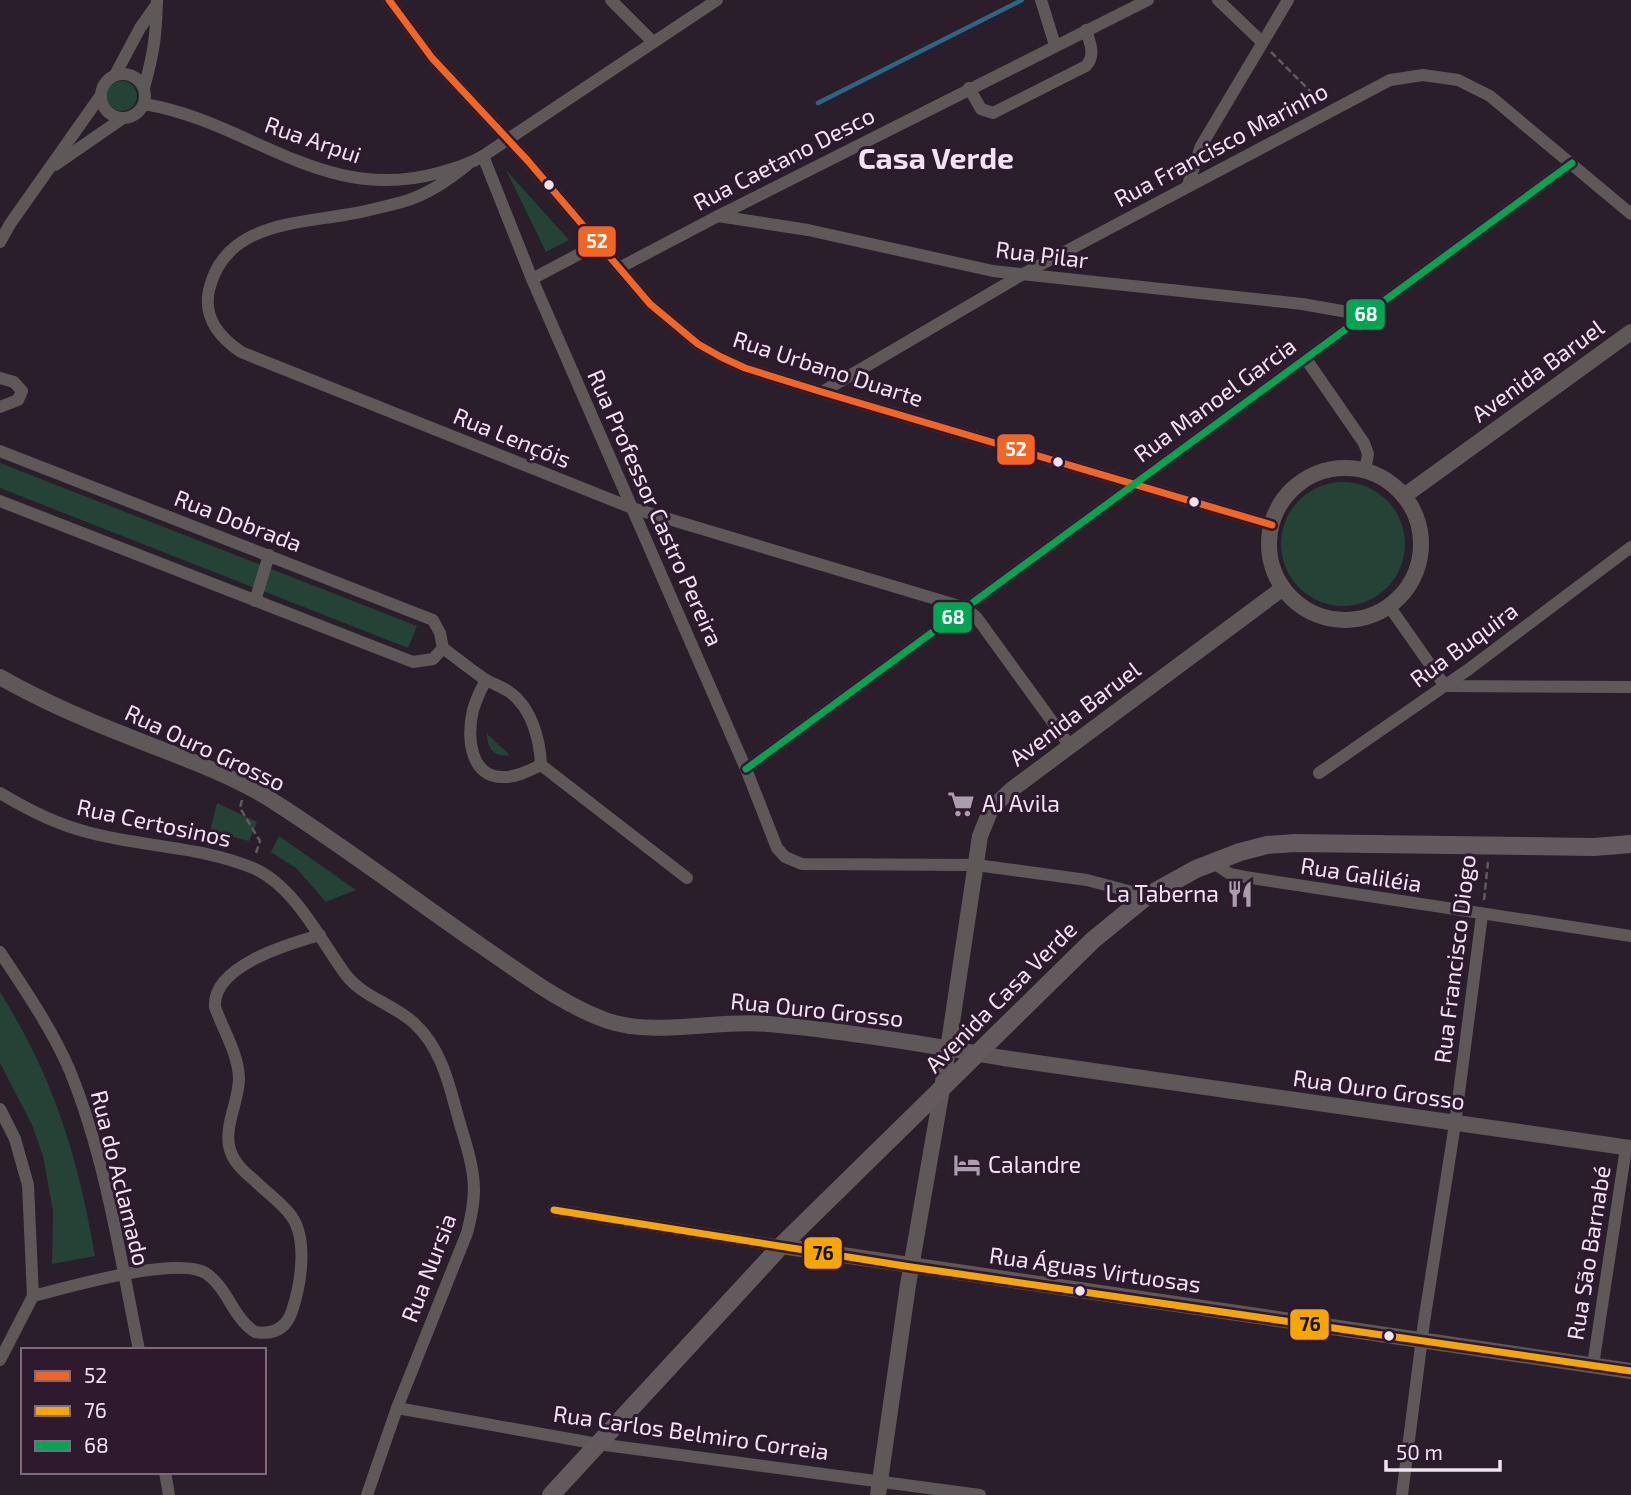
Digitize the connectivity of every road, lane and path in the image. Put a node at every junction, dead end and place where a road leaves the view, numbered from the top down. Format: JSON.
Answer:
{"nodes":[{"id":1,"x":389,"y":0,"type":"edge"},
{"id":2,"x":611,"y":0,"type":"edge"},
{"id":3,"x":717,"y":0,"type":"edge"},
{"id":4,"x":1041,"y":0,"type":"edge"},
{"id":5,"x":1148,"y":0,"type":"edge"},
{"id":6,"x":1218,"y":0,"type":"edge"},
{"id":7,"x":1288,"y":0,"type":"edge"},
{"id":8,"x":157,"y":2,"type":"edge"},
{"id":9,"x":1086,"y":30,"type":"junction"},
{"id":10,"x":653,"y":42,"type":"junction"},
{"id":11,"x":1262,"y":42,"type":"junction"},
{"id":12,"x":1055,"y":46,"type":"junction"},
{"id":13,"x":115,"y":75,"type":"junction"},
{"id":14,"x":144,"y":88,"type":"junction"},
{"id":15,"x":969,"y":88,"type":"junction"},
{"id":16,"x":101,"y":95,"type":"junction"},
{"id":17,"x":144,"y":104,"type":"junction"},
{"id":18,"x":1329,"y":111,"type":"junction"},
{"id":19,"x":122,"y":118,"type":"junction"},
{"id":20,"x":507,"y":139,"type":"junction"},
{"id":21,"x":483,"y":156,"type":"junction"},
{"id":22,"x":1572,"y":163,"type":"junction"},
{"id":23,"x":467,"y":165,"type":"junction"},
{"id":24,"x":49,"y":169,"type":"junction"},
{"id":25,"x":1188,"y":186,"type":"junction"},
{"id":26,"x":1631,"y":214,"type":"edge"},
{"id":27,"x":718,"y":216,"type":"junction"},
{"id":28,"x":5,"y":222,"type":"edge"},
{"id":29,"x":0,"y":242,"type":"edge"},
{"id":30,"x":598,"y":244,"type":"junction"},
{"id":31,"x":619,"y":268,"type":"junction"},
{"id":32,"x":1023,"y":274,"type":"junction"},
{"id":33,"x":532,"y":279,"type":"junction"},
{"id":34,"x":1365,"y":315,"type":"junction"},
{"id":35,"x":1631,"y":332,"type":"edge"},
{"id":36,"x":1306,"y":359,"type":"junction"},
{"id":37,"x":0,"y":378,"type":"edge"},
{"id":38,"x":822,"y":392,"type":"junction"},
{"id":39,"x":0,"y":407,"type":"edge"},
{"id":40,"x":0,"y":451,"type":"edge"},
{"id":41,"x":1365,"y":471,"type":"junction"},
{"id":42,"x":1137,"y":483,"type":"junction"},
{"id":43,"x":1404,"y":496,"type":"junction"},
{"id":44,"x":0,"y":501,"type":"edge"},
{"id":45,"x":632,"y":508,"type":"junction"},
{"id":46,"x":1272,"y":525,"type":"junction"},
{"id":47,"x":1631,"y":547,"type":"edge"},
{"id":48,"x":269,"y":555,"type":"junction"},
{"id":49,"x":1283,"y":588,"type":"junction"},
{"id":50,"x":255,"y":600,"type":"junction"},
{"id":51,"x":1389,"y":606,"type":"junction"},
{"id":52,"x":966,"y":608,"type":"junction"},
{"id":53,"x":443,"y":648,"type":"junction"},
{"id":54,"x":0,"y":677,"type":"edge"},
{"id":55,"x":486,"y":680,"type":"junction"},
{"id":56,"x":1445,"y":686,"type":"junction"},
{"id":57,"x":1631,"y":687,"type":"edge"},
{"id":58,"x":1070,"y":746,"type":"junction"},
{"id":59,"x":541,"y":765,"type":"junction"},
{"id":60,"x":746,"y":769,"type":"junction"},
{"id":61,"x":1319,"y":773,"type":"dead end"},
{"id":62,"x":247,"y":787,"type":"junction"},
{"id":63,"x":0,"y":793,"type":"edge"},
{"id":64,"x":1490,"y":844,"type":"junction"},
{"id":65,"x":1631,"y":844,"type":"edge"},
{"id":66,"x":1212,"y":863,"type":"junction"},
{"id":67,"x":976,"y":865,"type":"junction"},
{"id":68,"x":252,"y":868,"type":"junction"},
{"id":69,"x":687,"y":878,"type":"dead end"},
{"id":70,"x":1147,"y":896,"type":"junction"},
{"id":71,"x":1482,"y":915,"type":"junction"},
{"id":72,"x":320,"y":935,"type":"junction"},
{"id":73,"x":1631,"y":936,"type":"edge"},
{"id":74,"x":0,"y":952,"type":"edge"},
{"id":75,"x":947,"y":1048,"type":"junction"},
{"id":76,"x":977,"y":1054,"type":"junction"},
{"id":77,"x":942,"y":1088,"type":"junction"},
{"id":78,"x":0,"y":1109,"type":"edge"},
{"id":79,"x":1455,"y":1124,"type":"junction"},
{"id":80,"x":1629,"y":1148,"type":"edge"},
{"id":81,"x":554,"y":1210,"type":"dead end"},
{"id":82,"x":781,"y":1246,"type":"junction"},
{"id":83,"x":911,"y":1267,"type":"junction"},
{"id":84,"x":123,"y":1273,"type":"junction"},
{"id":85,"x":33,"y":1296,"type":"junction"},
{"id":86,"x":1422,"y":1340,"type":"junction"},
{"id":87,"x":139,"y":1348,"type":"edge"},
{"id":88,"x":0,"y":1360,"type":"edge"},
{"id":89,"x":1593,"y":1365,"type":"junction"},
{"id":90,"x":1631,"y":1371,"type":"edge"},
{"id":91,"x":397,"y":1408,"type":"junction"},
{"id":92,"x":598,"y":1444,"type":"junction"},
{"id":93,"x":164,"y":1474,"type":"edge"},
{"id":94,"x":880,"y":1488,"type":"edge"},
{"id":95,"x":169,"y":1495,"type":"edge"},
{"id":96,"x":368,"y":1495,"type":"edge"},
{"id":97,"x":551,"y":1495,"type":"edge"},
{"id":98,"x":980,"y":1495,"type":"edge"},
{"id":99,"x":1402,"y":1495,"type":"edge"}],
"edges":[{"from":1,"to":20,"type":"street","name":"Rua Urbano Duarte"},
{"from":2,"to":10,"type":"street"},
{"from":3,"to":10,"type":"street","name":"Rua Arpui"},
{"from":4,"to":12,"type":"street"},
{"from":5,"to":9,"type":"street","name":"Rua Caetano Desco"},
{"from":6,"to":11,"type":"street"},
{"from":7,"to":11,"type":"street"},
{"from":8,"to":13,"type":"street"},
{"from":8,"to":14,"type":"street"},
{"from":9,"to":12,"type":"street","name":"Rua Caetano Desco"},
{"from":9,"to":15,"type":"street"},
{"from":10,"to":20,"type":"street","name":"Rua Arpui"},
{"from":11,"to":18,"type":"path"},
{"from":11,"to":25,"type":"street"},
{"from":12,"to":15,"type":"street","name":"Rua Caetano Desco"},
{"from":13,"to":14,"type":"street"},
{"from":13,"to":16,"type":"street"},
{"from":14,"to":17,"type":"street"},
{"from":15,"to":27,"type":"street","name":"Rua Caetano Desco"},
{"from":16,"to":19,"type":"street"},
{"from":16,"to":24,"type":"street"},
{"from":17,"to":19,"type":"street"},
{"from":17,"to":23,"type":"street","name":"Rua Arpui"},
{"from":18,"to":22,"type":"street","name":"Rua Francisco Marinho"},
{"from":18,"to":25,"type":"street","name":"Rua Francisco Marinho"},
{"from":19,"to":24,"type":"street"},
{"from":20,"to":21,"type":"street","name":"Rua Arpui"},
{"from":20,"to":30,"type":"street","name":"Rua Urbano Duarte"},
{"from":21,"to":23,"type":"street","name":"Rua Arpui"},
{"from":21,"to":33,"type":"street","name":"Rua Professor Castro Pereira"},
{"from":22,"to":26,"type":"street","name":"Rua Francisco Marinho"},
{"from":22,"to":34,"type":"street","name":"Rua Manoel Garcia"},
{"from":23,"to":45,"type":"street","name":"Rua Lençóis"},
{"from":24,"to":28,"type":"street"},
{"from":25,"to":32,"type":"street","name":"Rua Francisco Marinho"},
{"from":27,"to":31,"type":"street","name":"Rua Caetano Desco"},
{"from":27,"to":32,"type":"street","name":"Rua Pilar"},
{"from":28,"to":29,"type":"street"},
{"from":30,"to":31,"type":"street","name":"Rua Urbano Duarte"},
{"from":30,"to":33,"type":"street"},
{"from":31,"to":38,"type":"street","name":"Rua Urbano Duarte"},
{"from":32,"to":34,"type":"street","name":"Rua Pilar"},
{"from":32,"to":38,"type":"street","name":"Rua Francisco Marinho"},
{"from":33,"to":45,"type":"street","name":"Rua Professor Castro Pereira"},
{"from":34,"to":36,"type":"street","name":"Rua Manoel Garcia"},
{"from":35,"to":43,"type":"street","name":"Avenida Baruel"},
{"from":36,"to":41,"type":"street"},
{"from":36,"to":42,"type":"street","name":"Rua Manoel Garcia"},
{"from":37,"to":39,"type":"street"},
{"from":38,"to":42,"type":"street","name":"Rua Urbano Duarte"},
{"from":40,"to":48,"type":"street","name":"Rua Dobrada"},
{"from":41,"to":43,"type":"street"},
{"from":41,"to":46,"type":"street"},
{"from":42,"to":46,"type":"street","name":"Rua Urbano Duarte"},
{"from":42,"to":52,"type":"street","name":"Rua Manoel Garcia"},
{"from":43,"to":51,"type":"street"},
{"from":44,"to":50,"type":"street"},
{"from":45,"to":52,"type":"street","name":"Rua Lençóis"},
{"from":45,"to":60,"type":"street","name":"Rua Professor Castro Pereira"},
{"from":46,"to":49,"type":"street"},
{"from":47,"to":56,"type":"street","name":"Rua Buquira"},
{"from":48,"to":50,"type":"street"},
{"from":48,"to":53,"type":"street","name":"Rua Dobrada"},
{"from":49,"to":51,"type":"street"},
{"from":49,"to":58,"type":"street","name":"Avenida Baruel"},
{"from":50,"to":53,"type":"street"},
{"from":51,"to":56,"type":"street"},
{"from":52,"to":58,"type":"street"},
{"from":52,"to":60,"type":"street","name":"Rua Manoel Garcia"},
{"from":53,"to":55,"type":"street","name":"Rua Dobrada"},
{"from":54,"to":62,"type":"street","name":"Rua Ouro Grosso"},
{"from":55,"to":59,"type":"street"},
{"from":55,"to":59,"type":"street"},
{"from":56,"to":57,"type":"street"},
{"from":56,"to":61,"type":"street","name":"Rua Buquira"},
{"from":58,"to":67,"type":"street","name":"Avenida Baruel"},
{"from":59,"to":69,"type":"street"},
{"from":60,"to":67,"type":"street","name":"Rua Professor Castro Pereira"},
{"from":62,"to":68,"type":"path"},
{"from":62,"to":75,"type":"street","name":"Rua Ouro Grosso"},
{"from":63,"to":68,"type":"street","name":"Rua Certosinos"},
{"from":64,"to":65,"type":"main road","name":"Avenida Casa Verde"},
{"from":64,"to":66,"type":"main road","name":"Avenida Casa Verde"},
{"from":64,"to":71,"type":"path","name":"Rua Francisco Diogo"},
{"from":66,"to":70,"type":"main road","name":"Avenida Casa Verde"},
{"from":66,"to":71,"type":"street","name":"Rua Galiléia"},
{"from":67,"to":70,"type":"street"},
{"from":67,"to":75,"type":"street","name":"Avenida Baruel"},
{"from":68,"to":72,"type":"street","name":"Rua Certosinos"},
{"from":70,"to":76,"type":"main road","name":"Avenida Casa Verde"},
{"from":71,"to":73,"type":"street","name":"Rua Galiléia"},
{"from":71,"to":79,"type":"street","name":"Rua Francisco Diogo"},
{"from":72,"to":84,"type":"street"},
{"from":72,"to":91,"type":"street","name":"Rua Nursia"},
{"from":74,"to":84,"type":"street","name":"Rua do Aclamado"},
{"from":75,"to":76,"type":"street","name":"Rua Ouro Grosso"},
{"from":75,"to":77,"type":"street","name":"Avenida Baruel"},
{"from":76,"to":77,"type":"main road","name":"Avenida Casa Verde"},
{"from":76,"to":79,"type":"street","name":"Rua Ouro Grosso"},
{"from":77,"to":82,"type":"main road","name":"Avenida Casa Verde"},
{"from":77,"to":83,"type":"street","name":"Avenida Baruel"},
{"from":78,"to":85,"type":"street"},
{"from":79,"to":80,"type":"street","name":"Rua Ouro Grosso"},
{"from":79,"to":86,"type":"street","name":"Rua Francisco Diogo"},
{"from":80,"to":89,"type":"street","name":"Rua São Barnabé"},
{"from":81,"to":82,"type":"street","name":"Rua Águas Virtuosas"},
{"from":82,"to":83,"type":"street","name":"Rua Águas Virtuosas"},
{"from":82,"to":92,"type":"main road","name":"Avenida Casa Verde"},
{"from":83,"to":86,"type":"street","name":"Rua Águas Virtuosas"},
{"from":83,"to":94,"type":"street","name":"Avenida Baruel"},
{"from":84,"to":85,"type":"street"},
{"from":84,"to":87,"type":"street","name":"Rua do Aclamado"},
{"from":85,"to":88,"type":"street"},
{"from":86,"to":89,"type":"street","name":"Rua Águas Virtuosas"},
{"from":86,"to":99,"type":"street","name":"Rua Francisco Diogo"},
{"from":89,"to":90,"type":"street","name":"Rua Águas Virtuosas"},
{"from":91,"to":92,"type":"street","name":"Rua Carlos Belmiro Correia"},
{"from":91,"to":96,"type":"street","name":"Rua Nursia"},
{"from":92,"to":94,"type":"street","name":"Rua Carlos Belmiro Correia"},
{"from":92,"to":97,"type":"main road","name":"Avenida Casa Verde"},
{"from":93,"to":95,"type":"street"},
{"from":94,"to":98,"type":"street","name":"Rua Carlos Belmiro Correia"}]}
